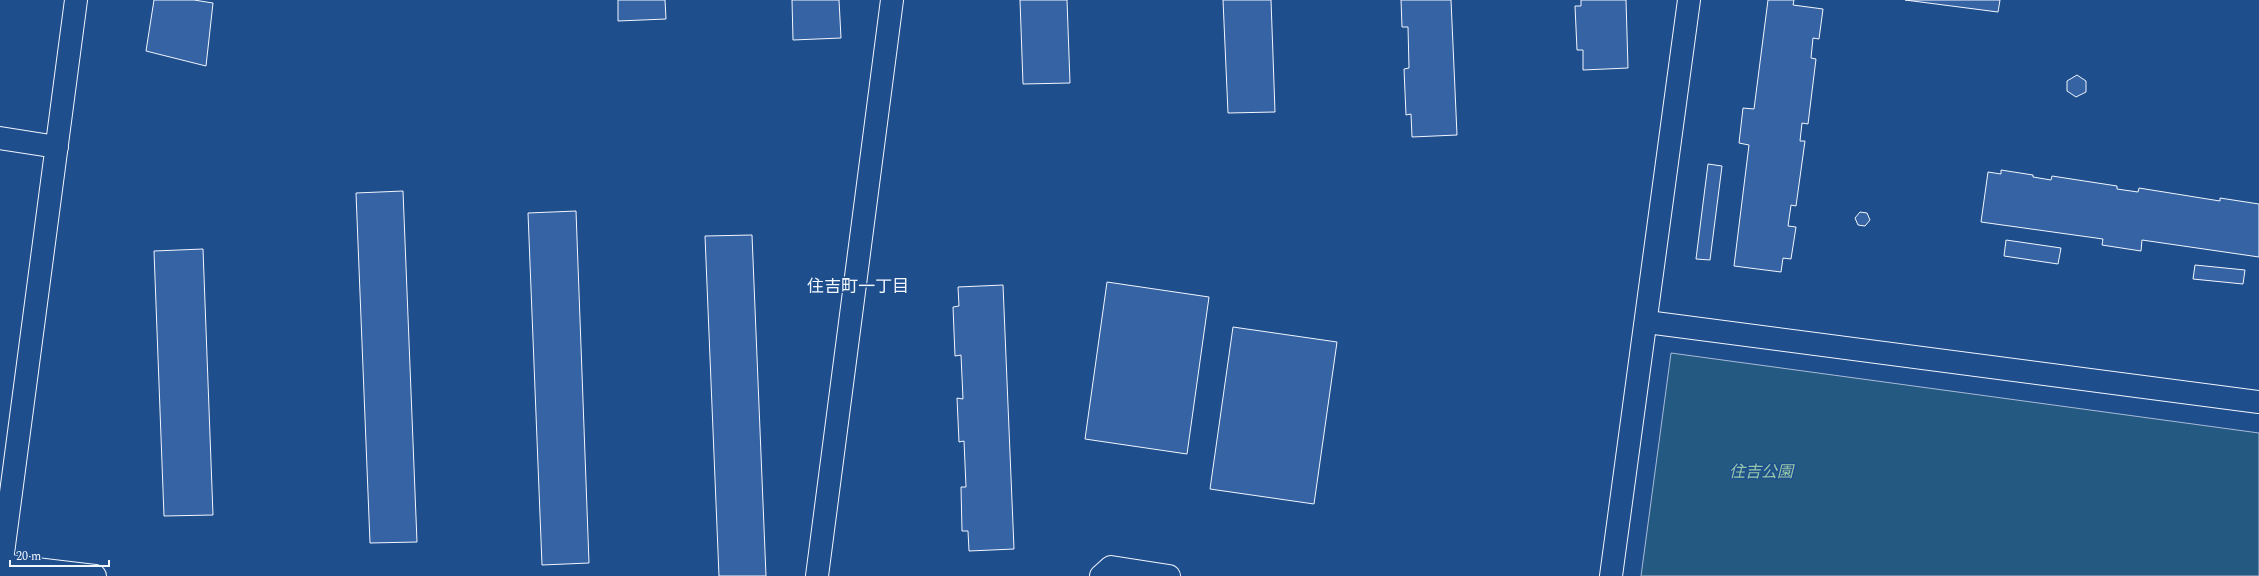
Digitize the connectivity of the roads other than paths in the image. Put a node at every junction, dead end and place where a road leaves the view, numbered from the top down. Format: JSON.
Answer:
{"nodes":[{"id":1,"x":76,"y":0,"type":"edge"},
{"id":2,"x":892,"y":0,"type":"edge"},
{"id":3,"x":1689,"y":0,"type":"edge"},
{"id":4,"x":0,"y":138,"type":"edge"},
{"id":5,"x":57,"y":147,"type":"junction"},
{"id":6,"x":1647,"y":322,"type":"junction"},
{"id":7,"x":2259,"y":402,"type":"edge"},
{"id":8,"x":1,"y":570,"type":"edge"},
{"id":9,"x":95,"y":576,"type":"edge"},
{"id":10,"x":816,"y":576,"type":"edge"},
{"id":11,"x":1101,"y":576,"type":"edge"},
{"id":12,"x":1168,"y":576,"type":"edge"},
{"id":13,"x":1611,"y":576,"type":"edge"}],
"edges":[{"from":1,"to":5,"type":"street"},
{"from":2,"to":10,"type":"street"},
{"from":3,"to":6,"type":"street"},
{"from":4,"to":5,"type":"street"},
{"from":5,"to":8,"type":"street"},
{"from":6,"to":7,"type":"street"},
{"from":6,"to":13,"type":"street"},
{"from":8,"to":9,"type":"street"},
{"from":11,"to":12,"type":"street"}]}
